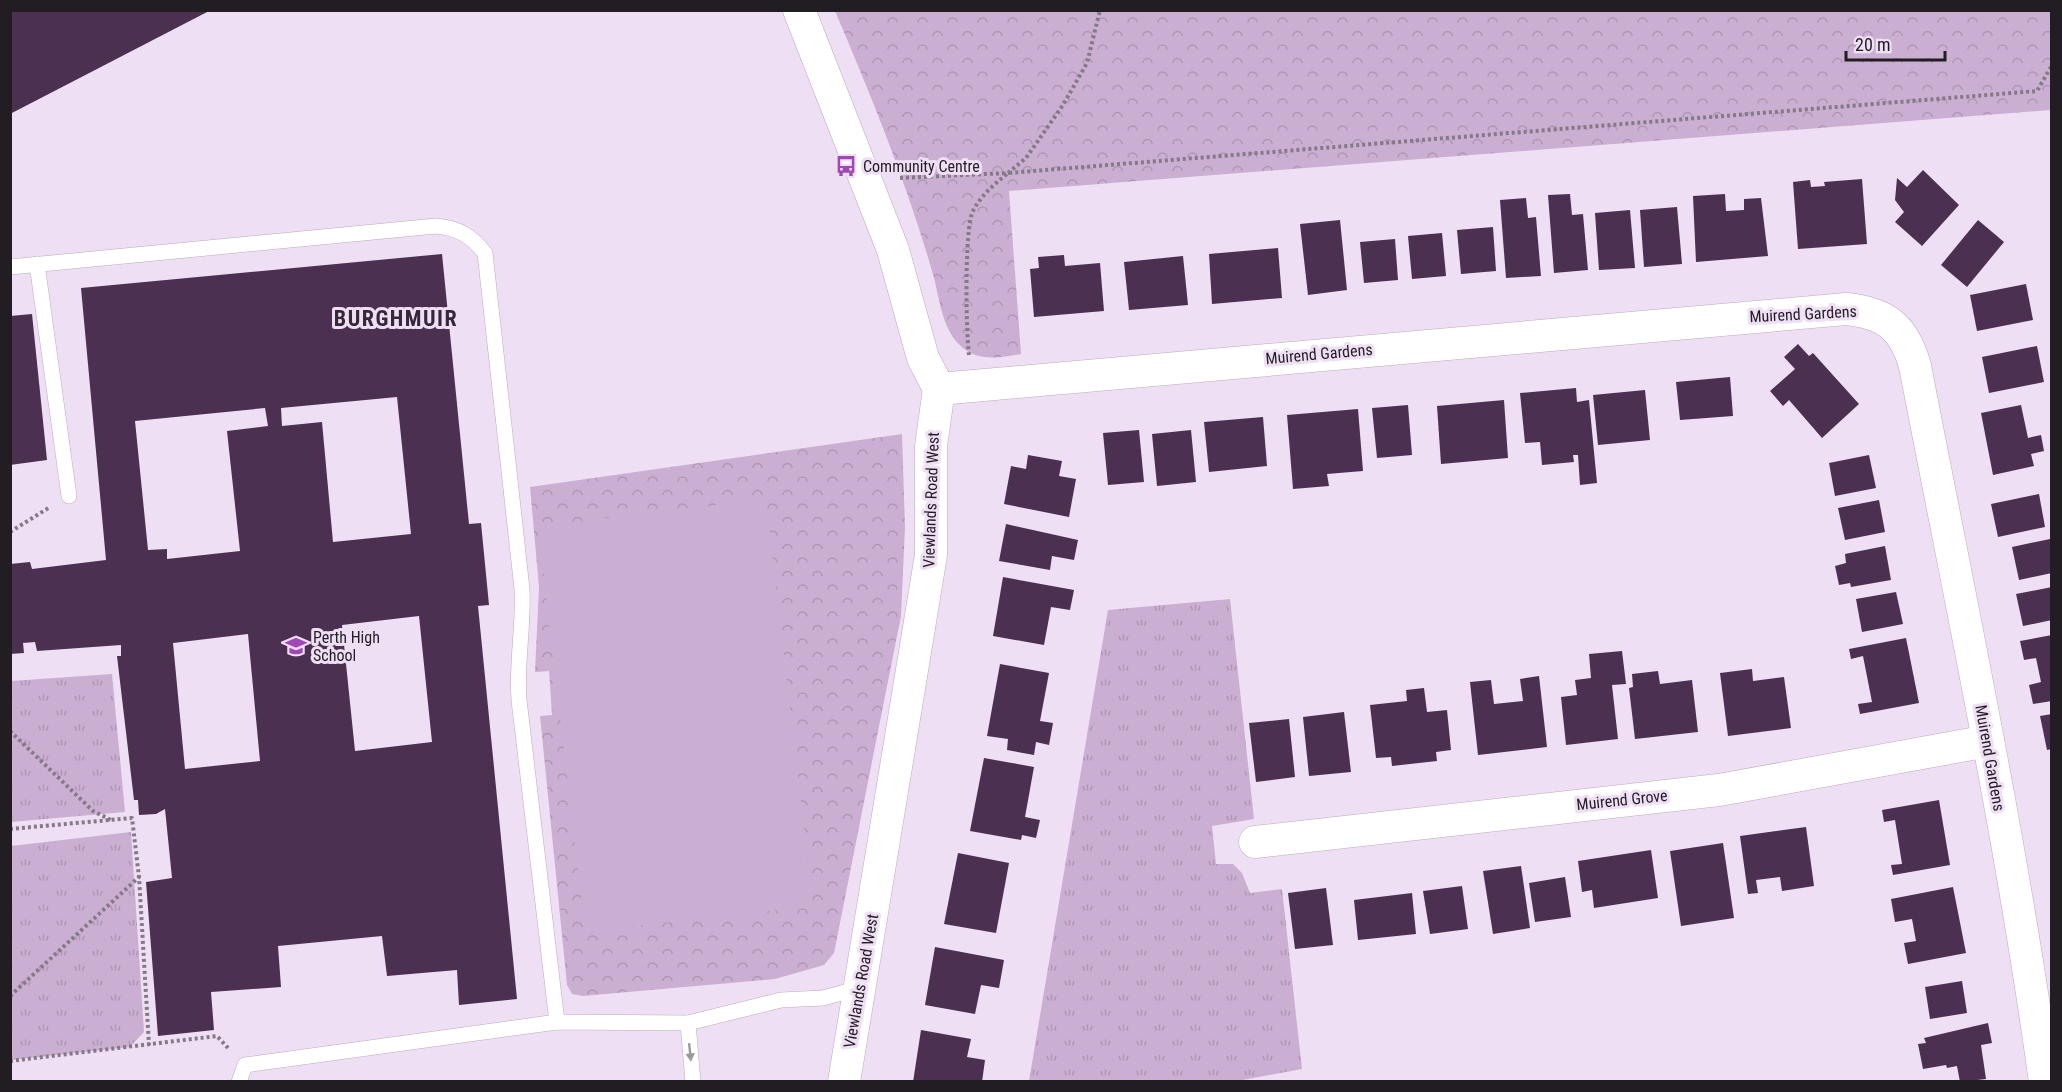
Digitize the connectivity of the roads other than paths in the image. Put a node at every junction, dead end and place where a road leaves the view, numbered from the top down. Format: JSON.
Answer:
{"nodes":[{"id":1,"x":799,"y":10,"type":"edge"},
{"id":2,"x":37,"y":264,"type":"junction"},
{"id":3,"x":10,"y":267,"type":"edge"},
{"id":4,"x":939,"y":389,"type":"junction"},
{"id":5,"x":69,"y":496,"type":"road end"},
{"id":6,"x":1988,"y":741,"type":"junction"},
{"id":7,"x":1255,"y":842,"type":"dead end"},
{"id":8,"x":860,"y":988,"type":"junction"},
{"id":9,"x":557,"y":1022,"type":"junction"},
{"id":10,"x":688,"y":1023,"type":"junction"},
{"id":11,"x":239,"y":1082,"type":"edge"},
{"id":12,"x":693,"y":1082,"type":"edge"},
{"id":13,"x":844,"y":1082,"type":"edge"},
{"id":14,"x":2045,"y":1082,"type":"edge"}],
"edges":[{"from":1,"to":4,"type":"street"},
{"from":2,"to":3,"type":"lane"},
{"from":2,"to":5,"type":"lane"},
{"from":2,"to":9,"type":"lane"},
{"from":4,"to":6,"type":"street","name":"Muirend Gardens"},
{"from":4,"to":8,"type":"street","name":"Viewlands Road West"},
{"from":6,"to":7,"type":"street","name":"Muirend Grove"},
{"from":6,"to":14,"type":"street","name":"Muirend Gardens"},
{"from":8,"to":10,"type":"lane"},
{"from":8,"to":13,"type":"street","name":"Viewlands Road West"},
{"from":9,"to":10,"type":"lane"},
{"from":9,"to":11,"type":"lane"},
{"from":10,"to":12,"type":"lane","one_way":true}]}
